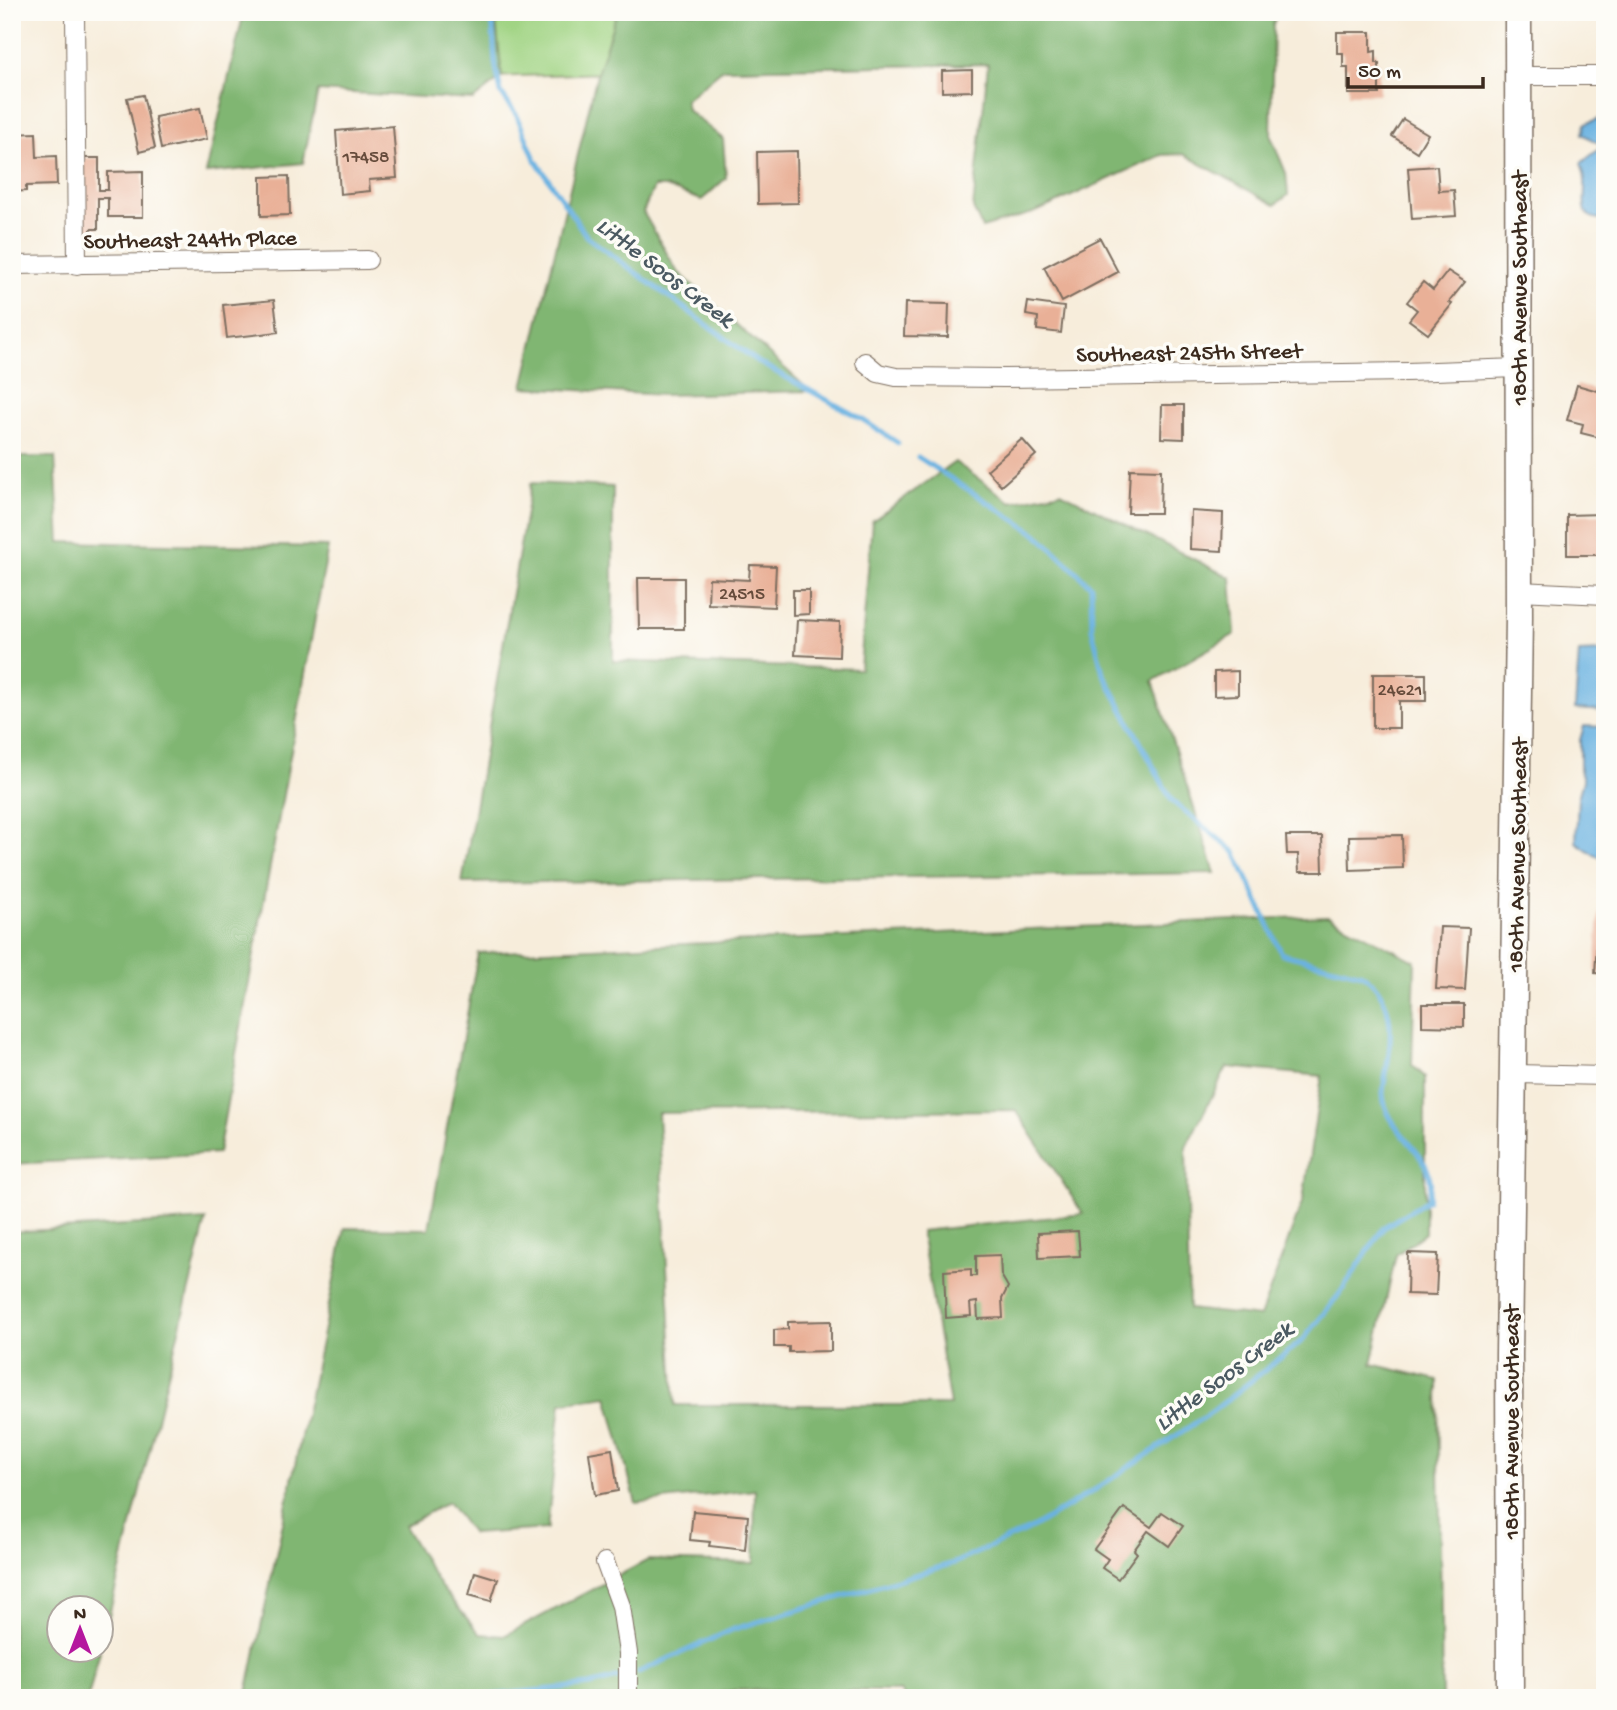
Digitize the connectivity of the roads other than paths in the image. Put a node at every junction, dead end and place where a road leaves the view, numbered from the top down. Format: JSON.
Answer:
{"nodes":[{"id":1,"x":75,"y":12,"type":"edge"},
{"id":2,"x":1518,"y":12,"type":"edge"},
{"id":3,"x":1518,"y":76,"type":"junction"},
{"id":4,"x":1605,"y":76,"type":"edge"},
{"id":5,"x":368,"y":260,"type":"dead end"},
{"id":6,"x":12,"y":265,"type":"edge"},
{"id":7,"x":77,"y":265,"type":"junction"},
{"id":8,"x":865,"y":362,"type":"dead end"},
{"id":9,"x":1518,"y":368,"type":"junction"},
{"id":10,"x":1519,"y":591,"type":"junction"},
{"id":11,"x":1605,"y":595,"type":"edge"},
{"id":12,"x":1514,"y":1074,"type":"junction"},
{"id":13,"x":1605,"y":1076,"type":"edge"},
{"id":14,"x":605,"y":1562,"type":"dead end"},
{"id":15,"x":628,"y":1698,"type":"edge"},
{"id":16,"x":1510,"y":1698,"type":"edge"}],
"edges":[{"from":1,"to":7,"type":"street"},
{"from":2,"to":3,"type":"street","name":"180th Avenue Southeast"},
{"from":3,"to":4,"type":"street"},
{"from":3,"to":9,"type":"street","name":"180th Avenue Southeast"},
{"from":5,"to":7,"type":"street","name":"Southeast 244th Place"},
{"from":6,"to":7,"type":"street","name":"Southeast 244th Place"},
{"from":8,"to":9,"type":"street","name":"Southeast 245th Street"},
{"from":9,"to":10,"type":"street","name":"180th Avenue Southeast"},
{"from":10,"to":11,"type":"street"},
{"from":10,"to":12,"type":"street","name":"180th Avenue Southeast"},
{"from":12,"to":13,"type":"street"},
{"from":12,"to":16,"type":"street","name":"180th Avenue Southeast"},
{"from":14,"to":15,"type":"street"}]}
